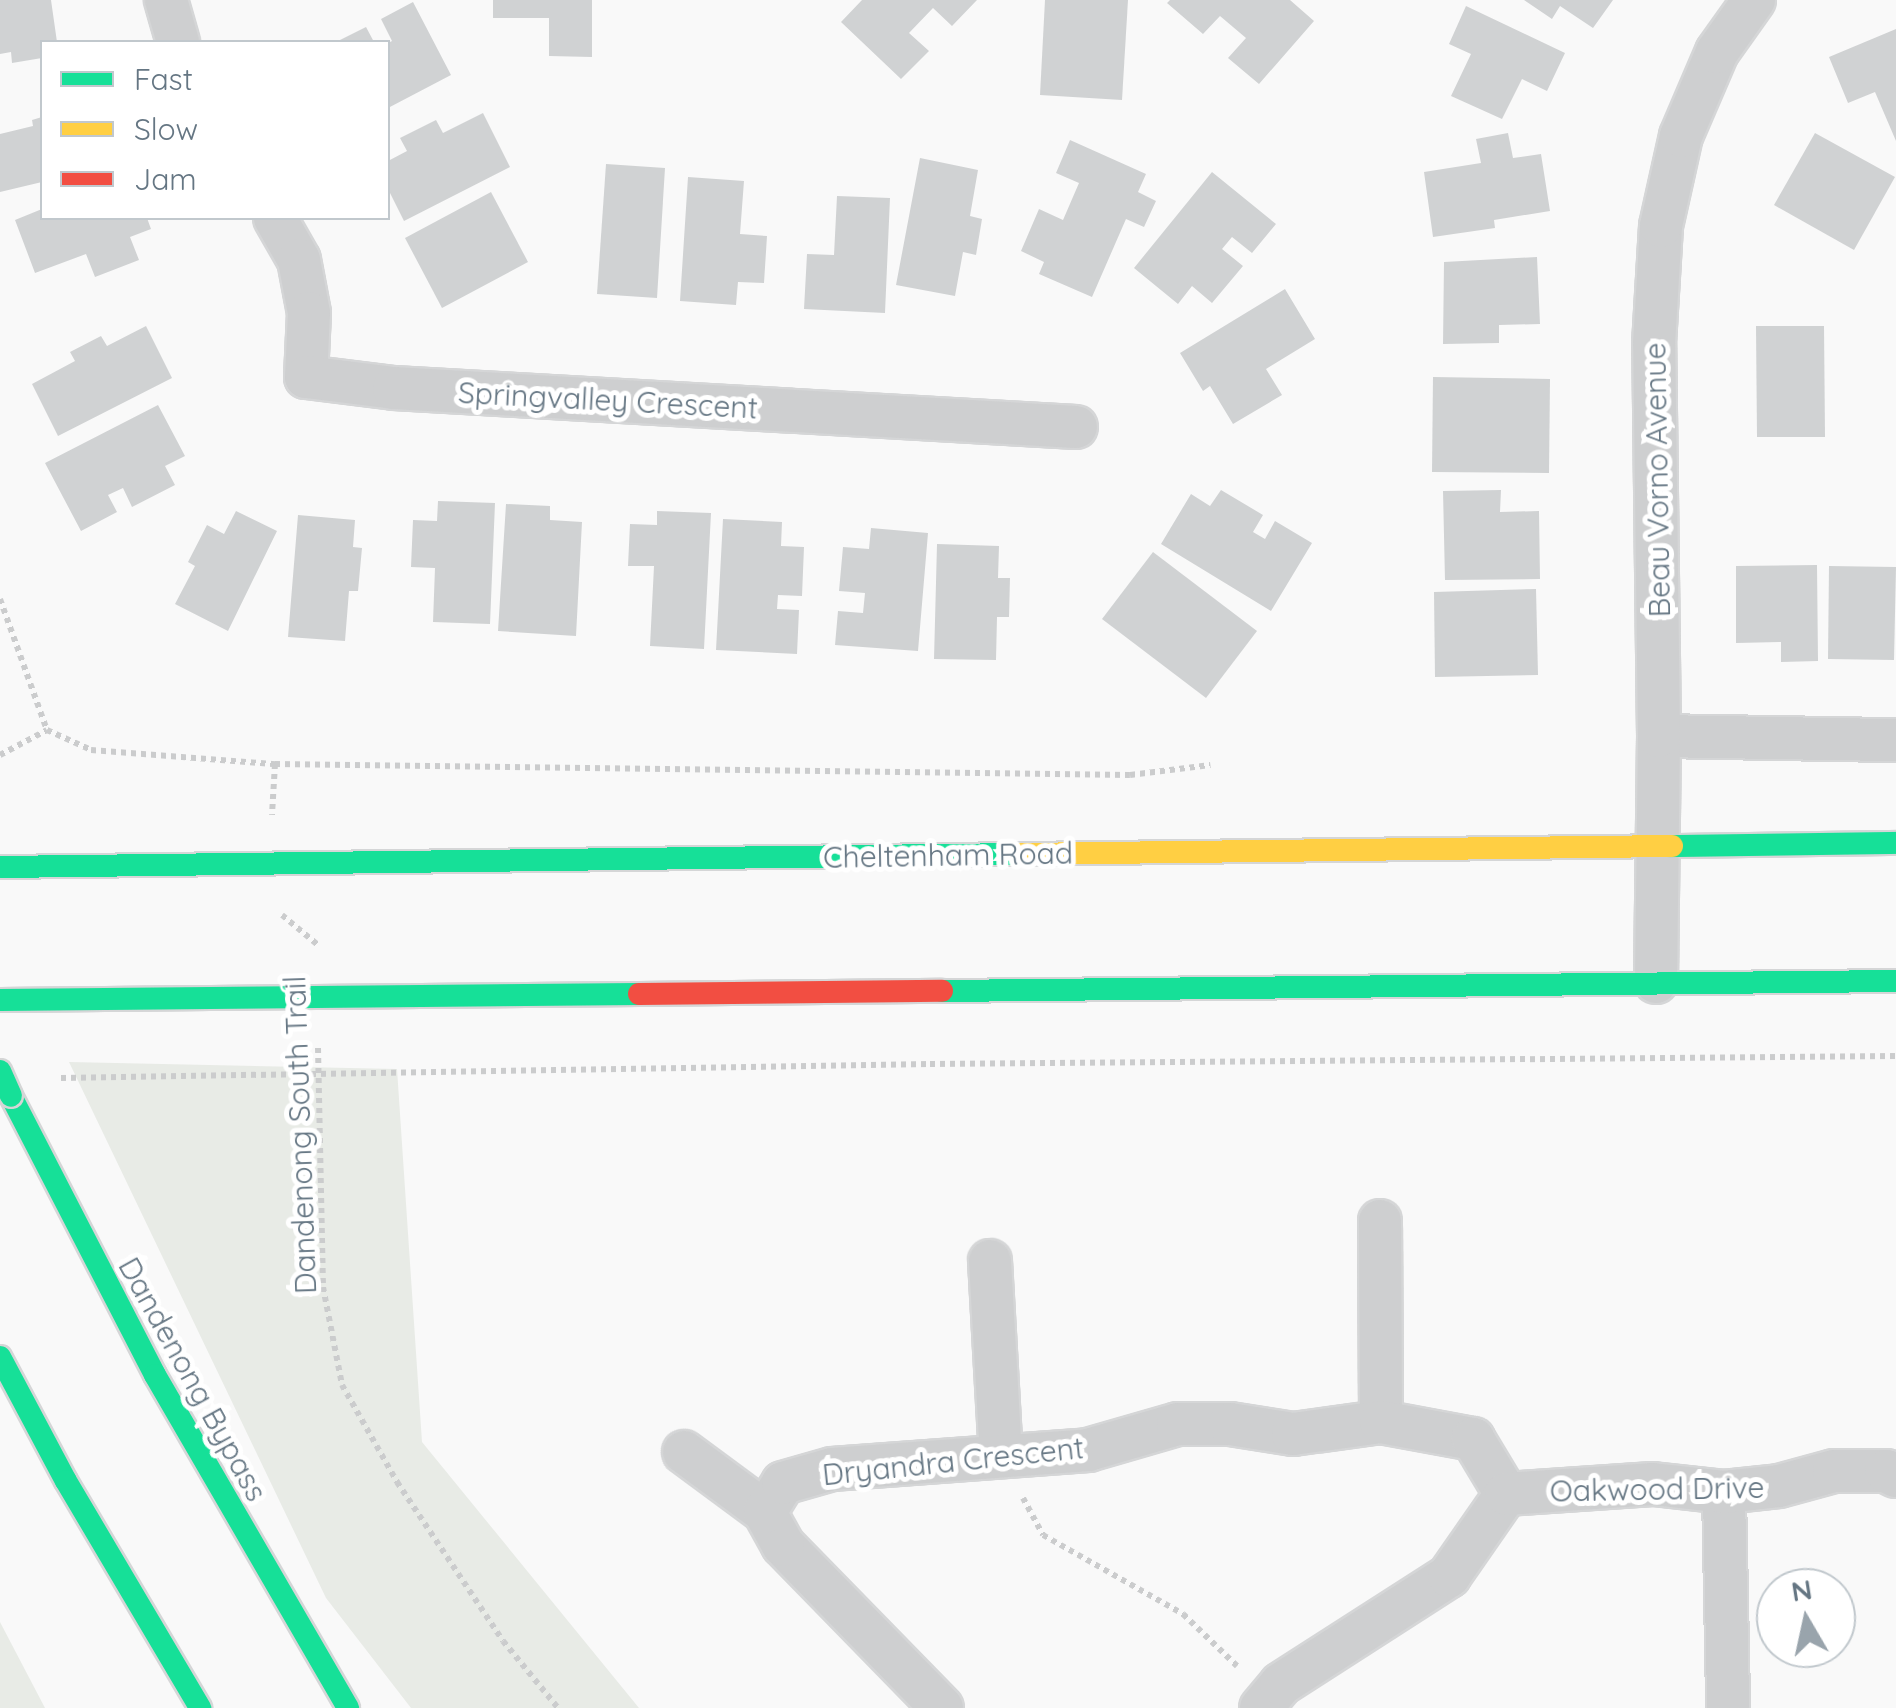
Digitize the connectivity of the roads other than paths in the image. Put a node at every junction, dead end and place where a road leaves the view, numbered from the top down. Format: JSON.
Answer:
{"nodes":[{"id":1,"x":166,"y":0,"type":"edge"},
{"id":2,"x":1754,"y":0,"type":"edge"},
{"id":3,"x":177,"y":40,"type":"edge"},
{"id":4,"x":276,"y":220,"type":"edge"},
{"id":5,"x":1076,"y":427,"type":"dead end"},
{"id":6,"x":1659,"y":736,"type":"junction"},
{"id":7,"x":1896,"y":740,"type":"edge"},
{"id":8,"x":1658,"y":844,"type":"junction"},
{"id":9,"x":1896,"y":844,"type":"edge"},
{"id":10,"x":0,"y":867,"type":"edge"},
{"id":11,"x":1896,"y":981,"type":"edge"},
{"id":12,"x":1656,"y":982,"type":"junction"},
{"id":13,"x":0,"y":1000,"type":"edge"},
{"id":14,"x":0,"y":1071,"type":"edge"},
{"id":15,"x":1380,"y":1221,"type":"dead end"},
{"id":16,"x":990,"y":1261,"type":"dead end"},
{"id":17,"x":0,"y":1357,"type":"edge"},
{"id":18,"x":1381,"y":1422,"type":"junction"},
{"id":19,"x":684,"y":1452,"type":"dead end"},
{"id":20,"x":1002,"y":1456,"type":"junction"},
{"id":21,"x":1896,"y":1476,"type":"edge"},
{"id":22,"x":1724,"y":1492,"type":"junction"},
{"id":23,"x":1506,"y":1494,"type":"junction"},
{"id":24,"x":765,"y":1512,"type":"junction"},
{"id":25,"x":1271,"y":1696,"type":"edge"},
{"id":26,"x":200,"y":1708,"type":"edge"},
{"id":27,"x":348,"y":1708,"type":"edge"},
{"id":28,"x":942,"y":1708,"type":"edge"},
{"id":29,"x":1728,"y":1708,"type":"edge"}],
"edges":[{"from":1,"to":3,"type":"street"},
{"from":2,"to":6,"type":"street","name":"Beau Vorno Avenue"},
{"from":4,"to":5,"type":"street","name":"Springvalley Crescent"},
{"from":6,"to":7,"type":"street"},
{"from":6,"to":8,"type":"street","name":"Beau Vorno Avenue"},
{"from":8,"to":9,"type":"main road","name":"Cheltenham Road"},
{"from":8,"to":10,"type":"main road","name":"Cheltenham Road"},
{"from":8,"to":12,"type":"street","name":"Beau Vorno Avenue"},
{"from":11,"to":12,"type":"main road"},
{"from":12,"to":13,"type":"main road"},
{"from":14,"to":27,"type":"main road","name":"Dandenong Bypass","bridge":true},
{"from":15,"to":18,"type":"street"},
{"from":16,"to":20,"type":"street"},
{"from":17,"to":26,"type":"main road"},
{"from":18,"to":20,"type":"street","name":"Dryandra Crescent"},
{"from":18,"to":23,"type":"street","name":"Dryandra Crescent"},
{"from":19,"to":24,"type":"street"},
{"from":20,"to":24,"type":"street","name":"Dryandra Crescent"},
{"from":21,"to":22,"type":"street","name":"Oakwood Drive"},
{"from":22,"to":23,"type":"street","name":"Oakwood Drive"},
{"from":22,"to":29,"type":"street"},
{"from":23,"to":25,"type":"street","name":"Oakwood Drive"},
{"from":24,"to":28,"type":"street"}]}
